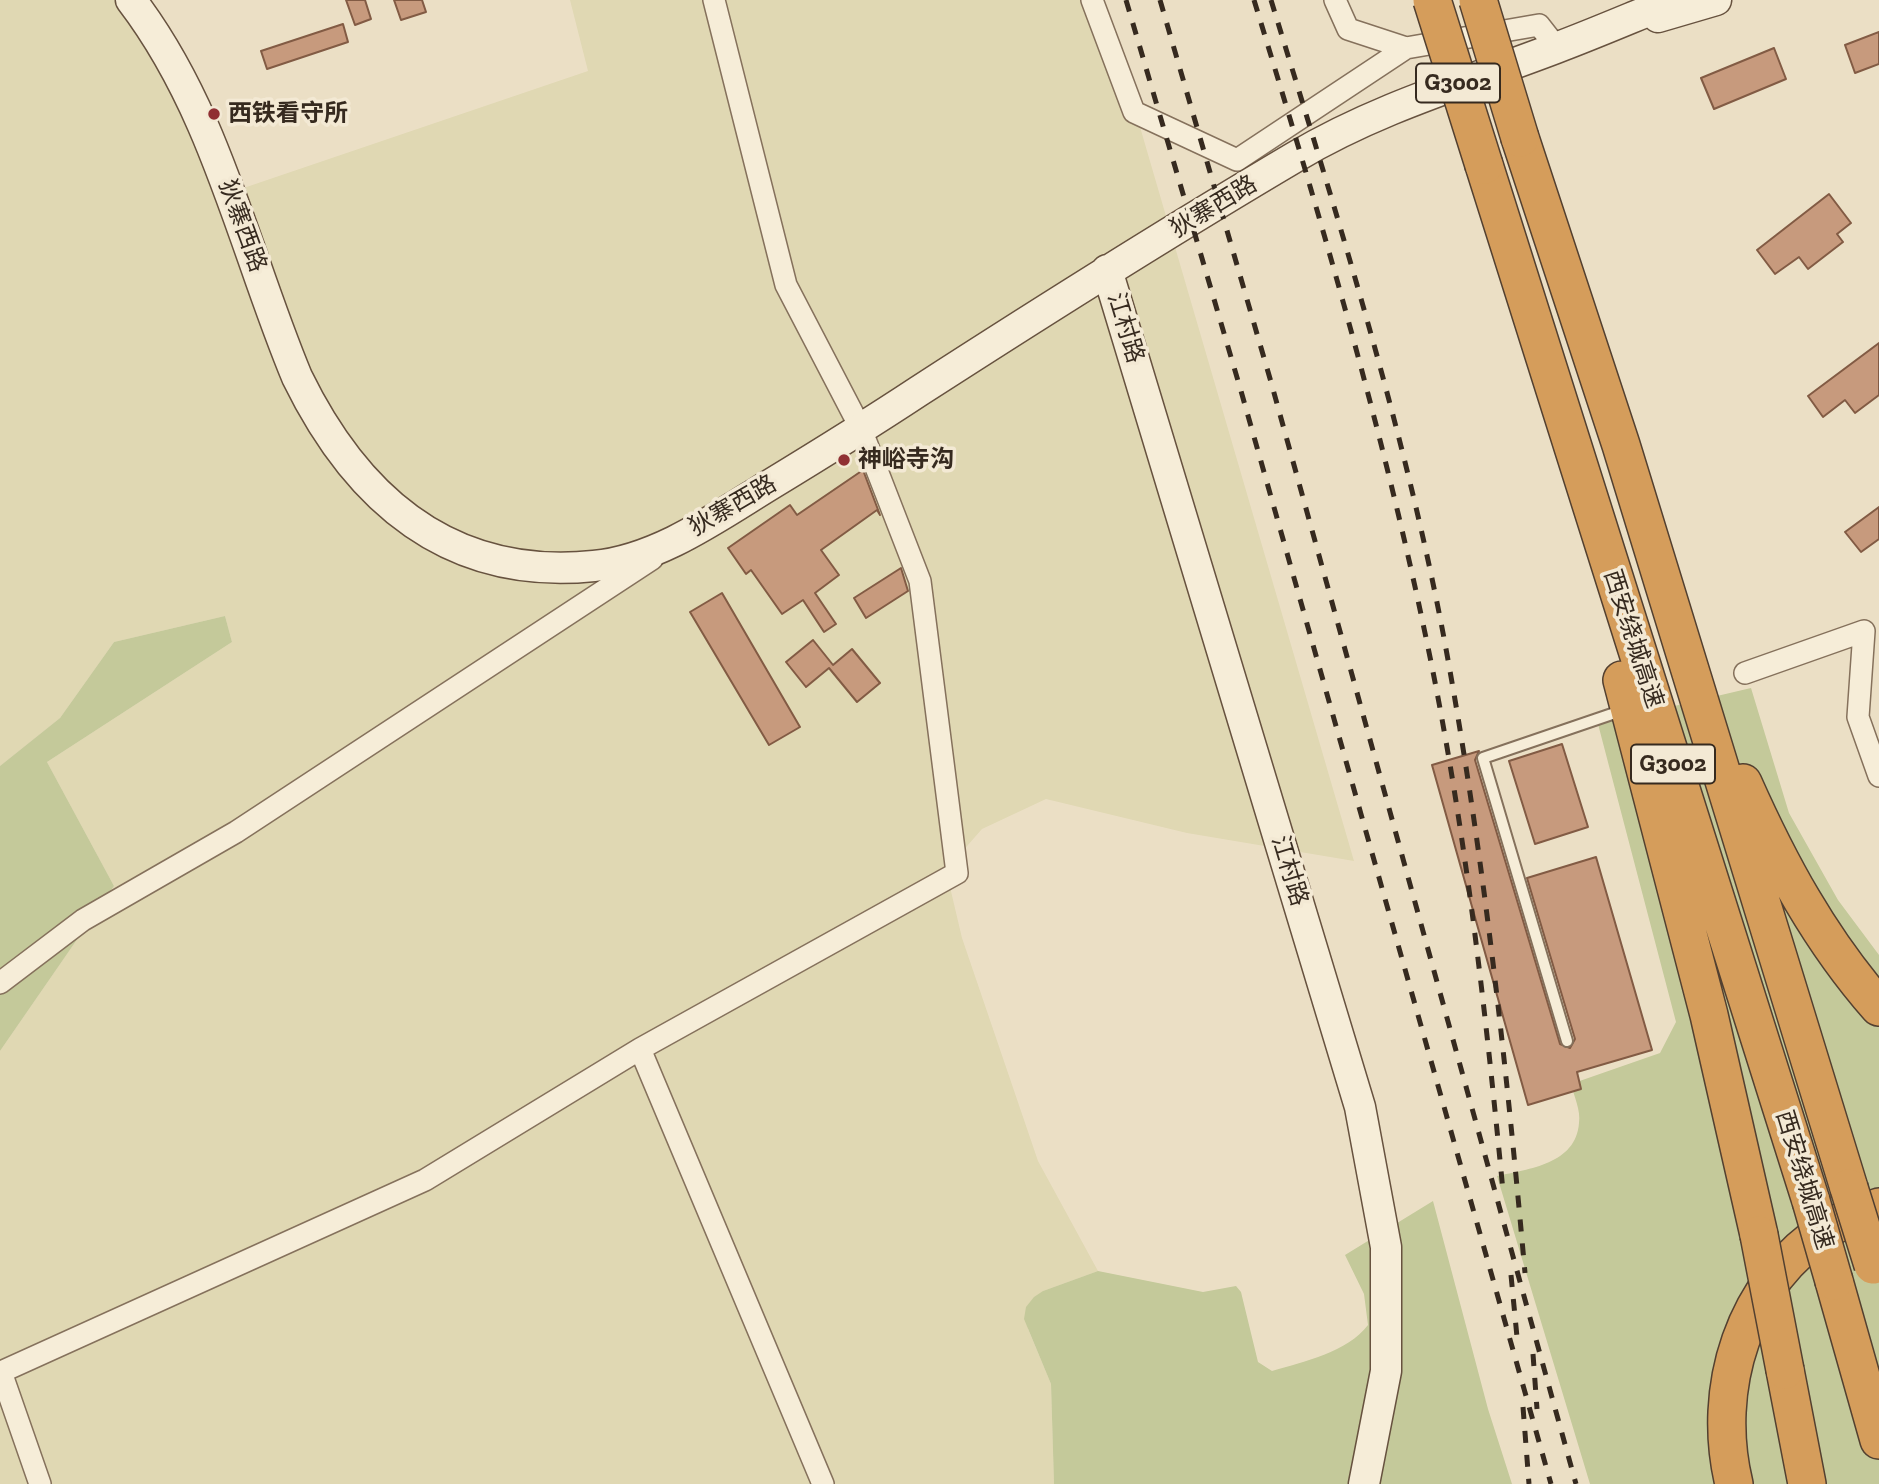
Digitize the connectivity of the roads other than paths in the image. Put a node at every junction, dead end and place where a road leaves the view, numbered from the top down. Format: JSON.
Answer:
{"nodes":[{"id":1,"x":131,"y":0,"type":"edge"},
{"id":2,"x":152,"y":0,"type":"edge"},
{"id":3,"x":714,"y":0,"type":"edge"},
{"id":4,"x":1092,"y":0,"type":"edge"},
{"id":5,"x":1335,"y":0,"type":"edge"},
{"id":6,"x":1432,"y":0,"type":"edge"},
{"id":7,"x":1478,"y":0,"type":"edge"},
{"id":8,"x":1675,"y":0,"type":"edge"},
{"id":9,"x":1716,"y":0,"type":"edge"},
{"id":10,"x":1406,"y":48,"type":"junction"},
{"id":11,"x":1557,"y":48,"type":"junction"},
{"id":12,"x":186,"y":88,"type":"junction"},
{"id":13,"x":1107,"y":270,"type":"junction"},
{"id":14,"x":1534,"y":326,"type":"junction"},
{"id":15,"x":861,"y":429,"type":"junction"},
{"id":16,"x":722,"y":514,"type":"junction"},
{"id":17,"x":1661,"y":573,"type":"junction"},
{"id":18,"x":1745,"y":673,"type":"dead end"},
{"id":19,"x":1612,"y":714,"type":"dead end"},
{"id":20,"x":1879,"y":776,"type":"edge"},
{"id":21,"x":0,"y":983,"type":"edge"},
{"id":22,"x":1879,"y":1007,"type":"edge"},
{"id":23,"x":1567,"y":1041,"type":"dead end"},
{"id":24,"x":640,"y":1049,"type":"junction"},
{"id":25,"x":1864,"y":1197,"type":"edge"},
{"id":26,"x":1876,"y":1274,"type":"edge"},
{"id":27,"x":1879,"y":1440,"type":"edge"},
{"id":28,"x":40,"y":1484,"type":"edge"},
{"id":29,"x":823,"y":1484,"type":"edge"},
{"id":30,"x":1364,"y":1484,"type":"edge"},
{"id":31,"x":1734,"y":1484,"type":"edge"},
{"id":32,"x":1807,"y":1484,"type":"edge"}],
"edges":[{"from":1,"to":12,"type":"main road","name":"狄寨西路"},
{"from":2,"to":12,"type":"main road"},
{"from":3,"to":15,"type":"street"},
{"from":4,"to":10,"type":"street"},
{"from":5,"to":10,"type":"street"},
{"from":6,"to":14,"type":"highway","name":"西安绕城高速","number":"G3002","bridge":true},
{"from":7,"to":17,"type":"highway","name":"西安绕城高速","number":"G3002","bridge":true},
{"from":8,"to":11,"type":"main road","name":"狄寨西路"},
{"from":9,"to":11,"type":"main road","name":"狄寨西路"},
{"from":10,"to":11,"type":"street"},
{"from":11,"to":13,"type":"main road","name":"狄寨西路"},
{"from":12,"to":16,"type":"main road","name":"狄寨西路"},
{"from":13,"to":15,"type":"main road","name":"狄寨西路"},
{"from":13,"to":30,"type":"main road","name":"江村路"},
{"from":14,"to":27,"type":"highway","name":"西安绕城高速","number":"G3002","bridge":true},
{"from":14,"to":32,"type":"highway","bridge":true},
{"from":15,"to":16,"type":"main road","name":"狄寨西路"},
{"from":15,"to":24,"type":"street"},
{"from":16,"to":21,"type":"street"},
{"from":17,"to":22,"type":"highway"},
{"from":17,"to":25,"type":"highway","name":"西安绕城高速","number":"G3002"},
{"from":18,"to":20,"type":"street"},
{"from":19,"to":23,"type":"lane"},
{"from":24,"to":28,"type":"street"},
{"from":24,"to":29,"type":"street"},
{"from":25,"to":26,"type":"highway","name":"西安绕城高速","number":"G3002","bridge":true},
{"from":25,"to":31,"type":"highway"}]}
